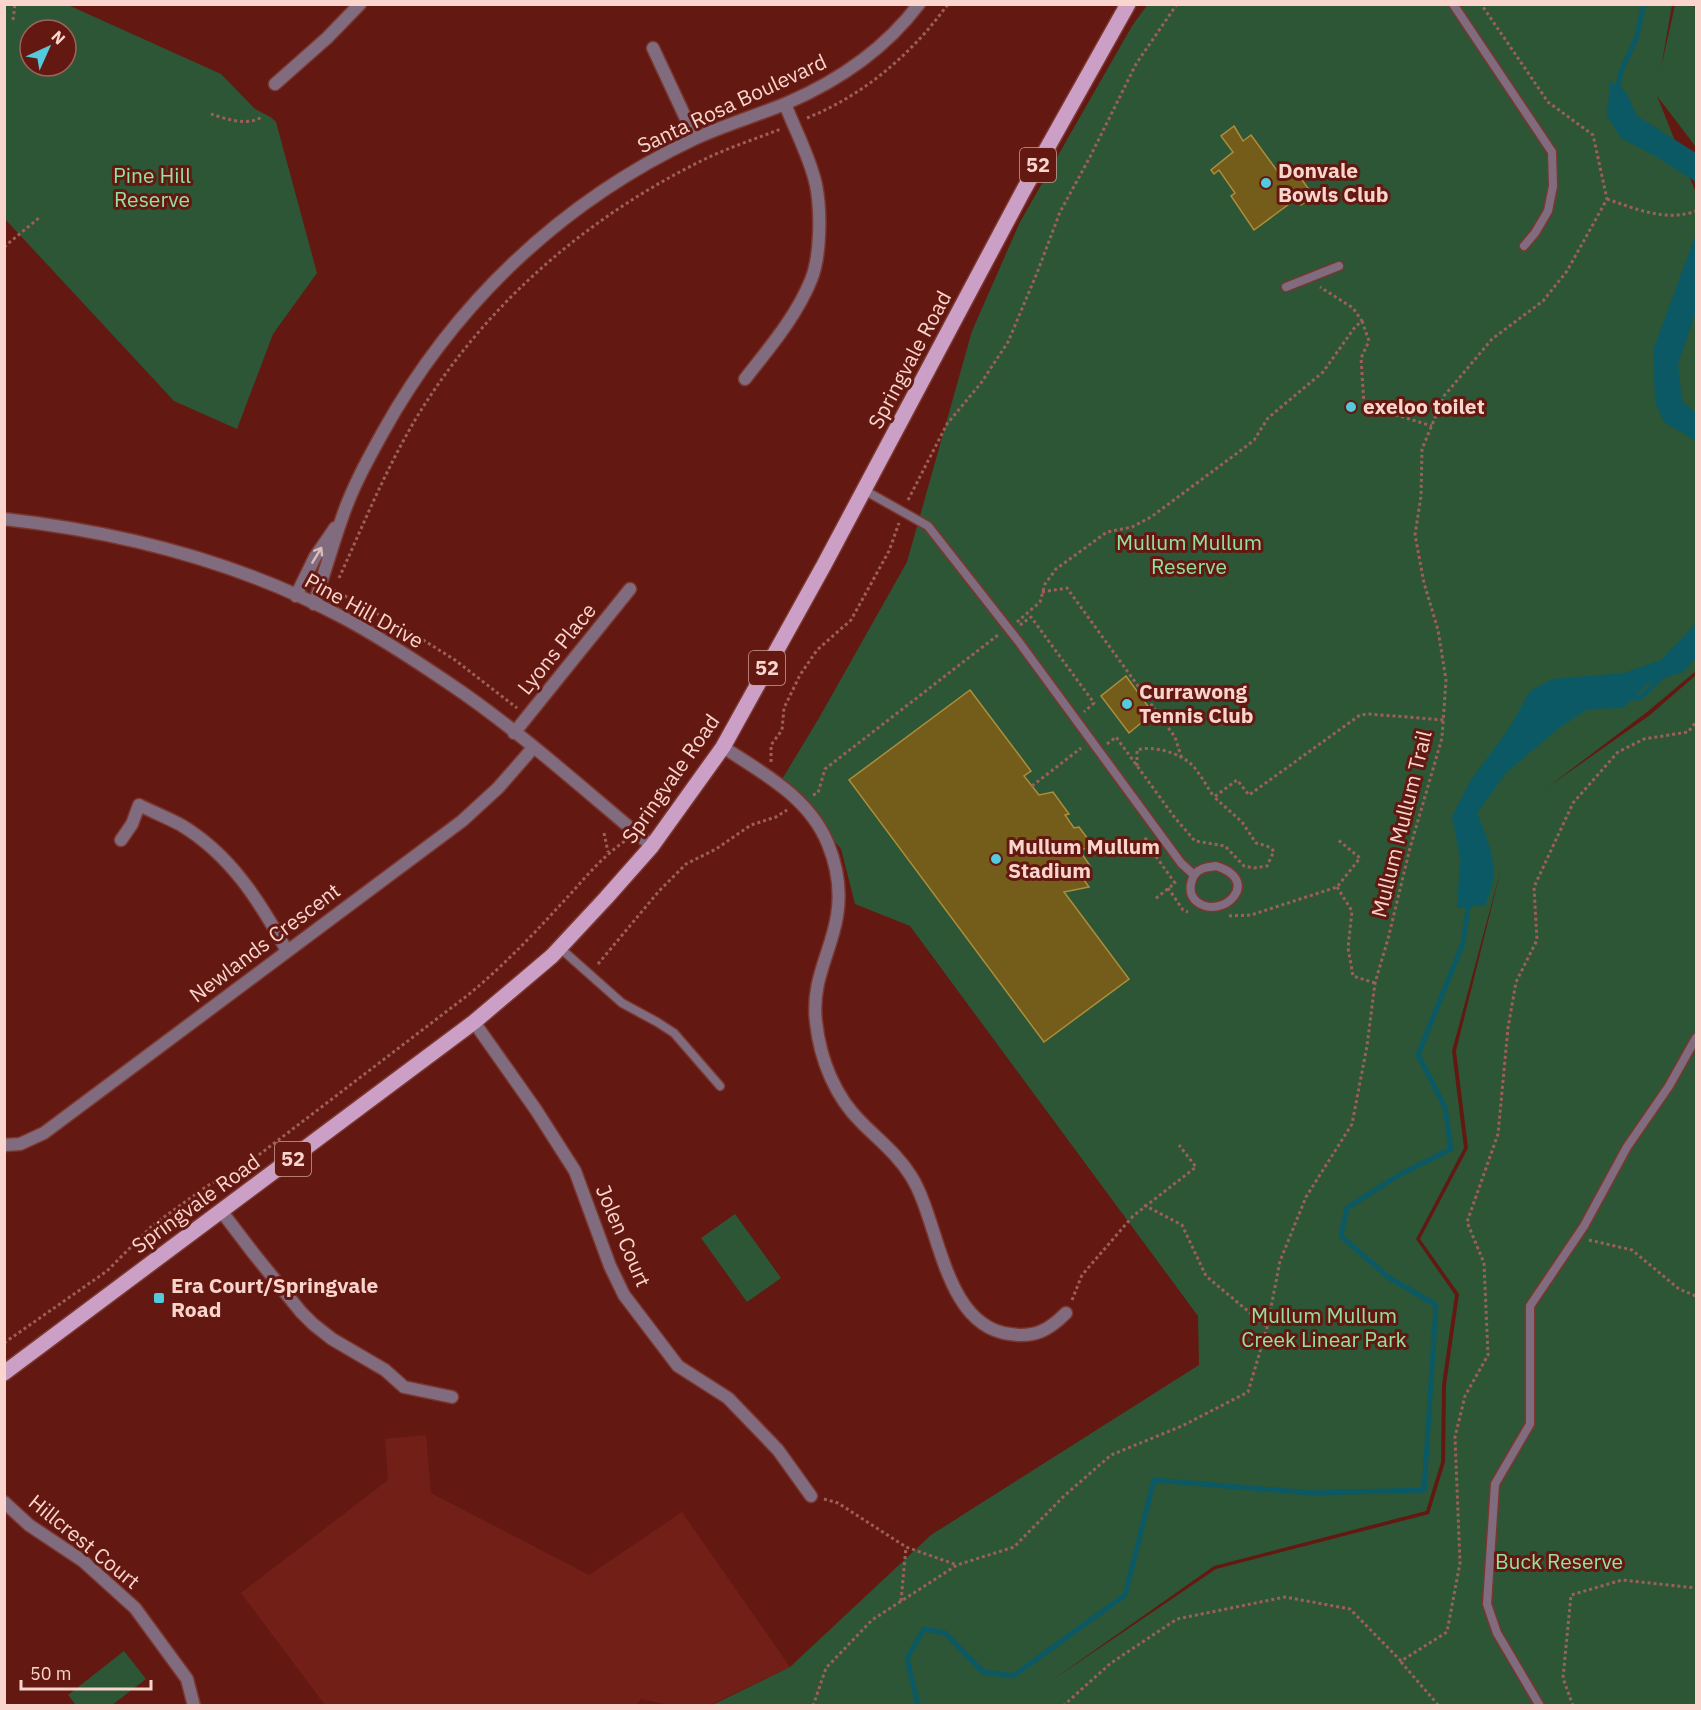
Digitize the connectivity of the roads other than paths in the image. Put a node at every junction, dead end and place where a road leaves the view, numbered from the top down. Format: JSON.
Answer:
{"nodes":[{"id":1,"x":360,"y":4,"type":"edge"},
{"id":2,"x":920,"y":4,"type":"edge"},
{"id":3,"x":1128,"y":4,"type":"edge"},
{"id":4,"x":1453,"y":4,"type":"edge"},
{"id":5,"x":653,"y":48,"type":"dead end"},
{"id":6,"x":275,"y":84,"type":"dead end"},
{"id":7,"x":785,"y":104,"type":"junction"},
{"id":8,"x":695,"y":138,"type":"junction"},
{"id":9,"x":1524,"y":246,"type":"dead end"},
{"id":10,"x":1339,"y":266,"type":"dead end"},
{"id":11,"x":1286,"y":287,"type":"dead end"},
{"id":12,"x":745,"y":379,"type":"dead end"},
{"id":13,"x":864,"y":490,"type":"junction"},
{"id":14,"x":342,"y":517,"type":"junction"},
{"id":15,"x":4,"y":519,"type":"edge"},
{"id":16,"x":630,"y":589,"type":"dead end"},
{"id":17,"x":296,"y":596,"type":"junction"},
{"id":18,"x":314,"y":604,"type":"junction"},
{"id":19,"x":514,"y":733,"type":"junction"},
{"id":20,"x":723,"y":747,"type":"junction"},
{"id":21,"x":533,"y":748,"type":"junction"},
{"id":22,"x":121,"y":840,"type":"dead end"},
{"id":23,"x":652,"y":846,"type":"junction"},
{"id":24,"x":1194,"y":875,"type":"junction"},
{"id":25,"x":560,"y":948,"type":"junction"},
{"id":26,"x":287,"y":951,"type":"junction"},
{"id":27,"x":474,"y":1022,"type":"junction"},
{"id":28,"x":1696,"y":1038,"type":"edge"},
{"id":29,"x":720,"y":1086,"type":"dead end"},
{"id":30,"x":4,"y":1145,"type":"edge"},
{"id":31,"x":222,"y":1212,"type":"junction"},
{"id":32,"x":1066,"y":1313,"type":"road end"},
{"id":33,"x":4,"y":1373,"type":"edge"},
{"id":34,"x":452,"y":1397,"type":"dead end"},
{"id":35,"x":810,"y":1496,"type":"road end"},
{"id":36,"x":4,"y":1502,"type":"edge"},
{"id":37,"x":194,"y":1706,"type":"edge"},
{"id":38,"x":1540,"y":1706,"type":"edge"}],
"edges":[{"from":1,"to":6,"type":"street"},
{"from":2,"to":7,"type":"street","name":"Santa Rosa Boulevard"},
{"from":3,"to":13,"type":"main road","name":"Springvale Road","number":"52"},
{"from":4,"to":9,"type":"lane"},
{"from":5,"to":8,"type":"street"},
{"from":7,"to":8,"type":"street","name":"Santa Rosa Boulevard"},
{"from":7,"to":12,"type":"street"},
{"from":8,"to":14,"type":"street","name":"Santa Rosa Boulevard"},
{"from":10,"to":11,"type":"lane"},
{"from":13,"to":20,"type":"main road","name":"Springvale Road","number":"52"},
{"from":13,"to":24,"type":"lane"},
{"from":17,"to":14,"type":"street","name":"Santa Rosa Boulevard","one_way":true},
{"from":14,"to":18,"type":"street","name":"Santa Rosa Boulevard"},
{"from":15,"to":17,"type":"street","name":"Pine Hill Drive"},
{"from":16,"to":19,"type":"street","name":"Lyons Place"},
{"from":17,"to":18,"type":"street","name":"Pine Hill Drive"},
{"from":18,"to":19,"type":"street","name":"Pine Hill Drive"},
{"from":19,"to":21,"type":"street","name":"Pine Hill Drive"},
{"from":20,"to":23,"type":"main road","name":"Springvale Road","number":"52"},
{"from":20,"to":32,"type":"street"},
{"from":21,"to":23,"type":"street","name":"Pine Hill Drive"},
{"from":21,"to":26,"type":"street","name":"Newlands Crescent"},
{"from":22,"to":26,"type":"street"},
{"from":23,"to":25,"type":"main road","name":"Springvale Road","number":"52"},
{"from":24,"to":24,"type":"lane"},
{"from":25,"to":27,"type":"main road","name":"Springvale Road","number":"52"},
{"from":25,"to":29,"type":"lane"},
{"from":26,"to":30,"type":"street","name":"Newlands Crescent"},
{"from":27,"to":31,"type":"main road","name":"Springvale Road","number":"52"},
{"from":27,"to":35,"type":"street","name":"Jolen Court"},
{"from":28,"to":38,"type":"lane"},
{"from":31,"to":33,"type":"main road","name":"Springvale Road","number":"52"},
{"from":31,"to":34,"type":"street"},
{"from":36,"to":37,"type":"street","name":"Hillcrest Court"}]}
